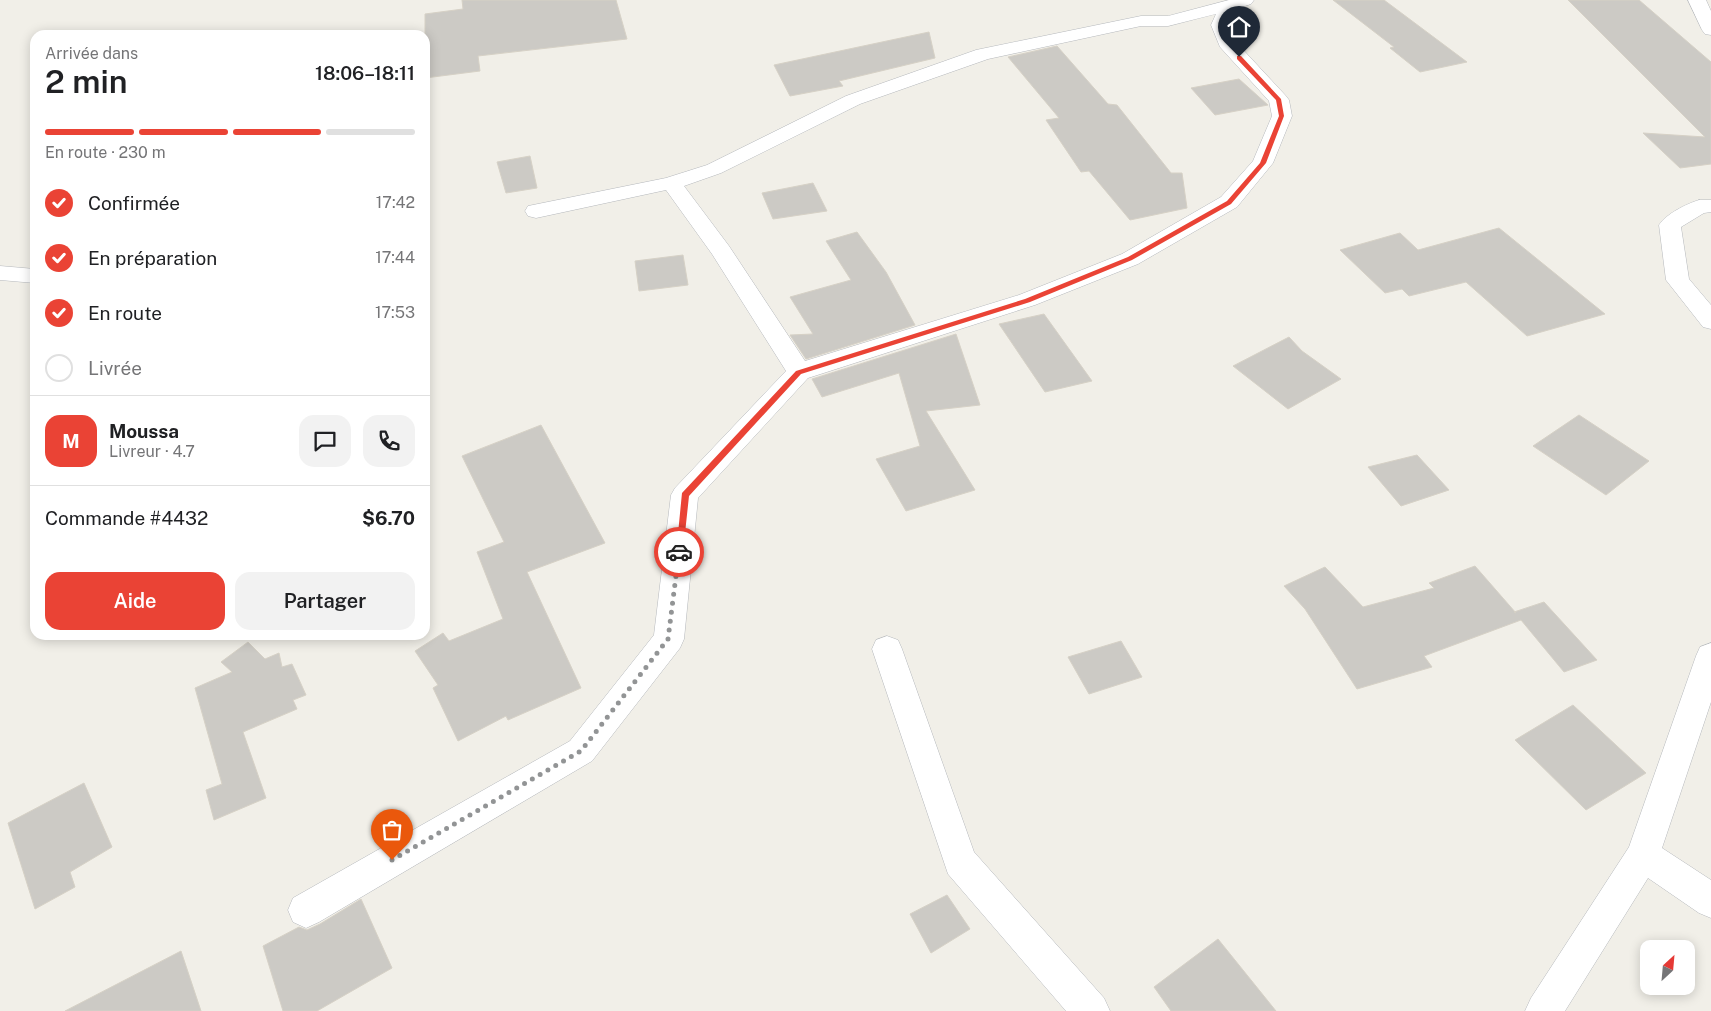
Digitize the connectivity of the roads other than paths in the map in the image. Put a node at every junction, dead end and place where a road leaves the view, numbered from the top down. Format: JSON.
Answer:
{"nodes":[{"id":1,"x":1697,"y":0,"type":"edge"},
{"id":2,"x":1237,"y":3,"type":"edge"},
{"id":3,"x":1711,"y":30,"type":"edge"},
{"id":4,"x":671,"y":183,"type":"junction"},
{"id":5,"x":1711,"y":206,"type":"edge"},
{"id":6,"x":536,"y":211,"type":"dead end"},
{"id":7,"x":0,"y":273,"type":"edge"},
{"id":8,"x":30,"y":276,"type":"edge"},
{"id":9,"x":1711,"y":321,"type":"edge"},
{"id":10,"x":799,"y":372,"type":"junction"},
{"id":11,"x":887,"y":649,"type":"dead end"},
{"id":12,"x":1711,"y":656,"type":"edge"},
{"id":13,"x":1642,"y":855,"type":"junction"},
{"id":14,"x":1711,"y":901,"type":"edge"},
{"id":15,"x":306,"y":910,"type":"dead end"},
{"id":16,"x":1091,"y":1011,"type":"edge"},
{"id":17,"x":1544,"y":1011,"type":"edge"}],
"edges":[{"from":1,"to":3,"type":"street"},
{"from":2,"to":4,"type":"street"},
{"from":2,"to":10,"type":"street"},
{"from":4,"to":6,"type":"street"},
{"from":4,"to":10,"type":"street"},
{"from":5,"to":9,"type":"street"},
{"from":7,"to":8,"type":"street"},
{"from":10,"to":15,"type":"street"},
{"from":11,"to":16,"type":"street"},
{"from":12,"to":13,"type":"street"},
{"from":13,"to":14,"type":"street"},
{"from":13,"to":17,"type":"street"}]}
